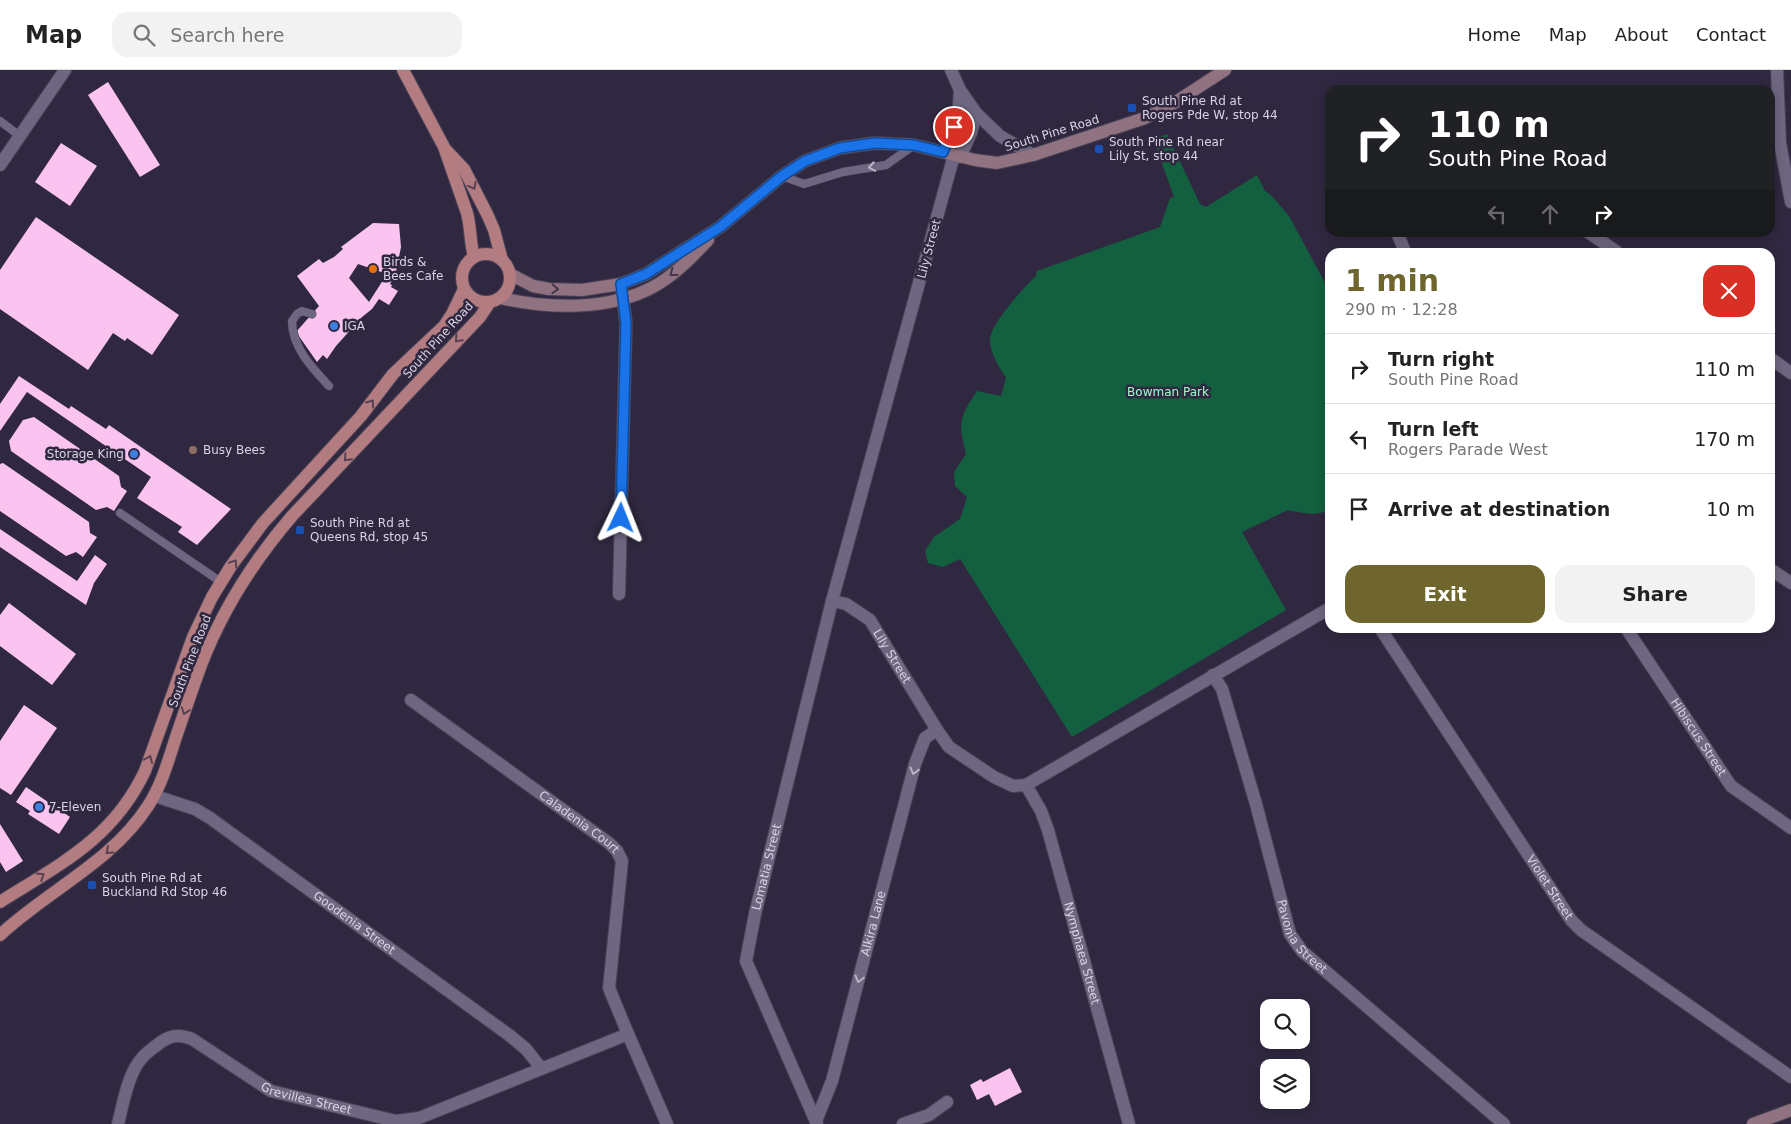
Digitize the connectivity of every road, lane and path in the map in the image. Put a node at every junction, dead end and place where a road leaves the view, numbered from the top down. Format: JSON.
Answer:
{"nodes":[{"id":1,"x":65,"y":70,"type":"edge"},
{"id":2,"x":403,"y":70,"type":"edge"},
{"id":3,"x":951,"y":70,"type":"edge"},
{"id":4,"x":1225,"y":70,"type":"edge"},
{"id":5,"x":1777,"y":70,"type":"edge"},
{"id":6,"x":960,"y":90,"type":"junction"},
{"id":7,"x":1785,"y":105,"type":"edge"},
{"id":8,"x":976,"y":113,"type":"junction"},
{"id":9,"x":0,"y":121,"type":"edge"},
{"id":10,"x":20,"y":136,"type":"junction"},
{"id":11,"x":914,"y":145,"type":"junction"},
{"id":12,"x":444,"y":147,"type":"junction"},
{"id":13,"x":952,"y":155,"type":"junction"},
{"id":14,"x":1033,"y":155,"type":"junction"},
{"id":15,"x":0,"y":165,"type":"edge"},
{"id":16,"x":782,"y":176,"type":"junction"},
{"id":17,"x":1791,"y":202,"type":"edge"},
{"id":18,"x":720,"y":227,"type":"junction"},
{"id":19,"x":1595,"y":237,"type":"edge"},
{"id":20,"x":1611,"y":248,"type":"edge"},
{"id":21,"x":474,"y":257,"type":"junction"},
{"id":22,"x":502,"y":260,"type":"junction"},
{"id":23,"x":510,"y":274,"type":"junction"},
{"id":24,"x":621,"y":284,"type":"junction"},
{"id":25,"x":464,"y":289,"type":"junction"},
{"id":26,"x":624,"y":298,"type":"junction"},
{"id":27,"x":495,"y":300,"type":"junction"},
{"id":28,"x":312,"y":314,"type":"dead end"},
{"id":29,"x":1775,"y":362,"type":"edge"},
{"id":30,"x":1791,"y":373,"type":"edge"},
{"id":31,"x":329,"y":386,"type":"dead end"},
{"id":32,"x":120,"y":513,"type":"dead end"},
{"id":33,"x":1775,"y":572,"type":"edge"},
{"id":34,"x":221,"y":582,"type":"junction"},
{"id":35,"x":1791,"y":582,"type":"edge"},
{"id":36,"x":619,"y":594,"type":"dead end"},
{"id":37,"x":832,"y":601,"type":"junction"},
{"id":38,"x":1325,"y":611,"type":"edge"},
{"id":39,"x":1383,"y":633,"type":"edge"},
{"id":40,"x":1629,"y":633,"type":"edge"},
{"id":41,"x":1213,"y":675,"type":"junction"},
{"id":42,"x":411,"y":700,"type":"dead end"},
{"id":43,"x":937,"y":730,"type":"junction"},
{"id":44,"x":1026,"y":785,"type":"junction"},
{"id":45,"x":155,"y":796,"type":"junction"},
{"id":46,"x":1791,"y":828,"type":"edge"},
{"id":47,"x":0,"y":902,"type":"edge"},
{"id":48,"x":0,"y":935,"type":"edge"},
{"id":49,"x":628,"y":1034,"type":"junction"},
{"id":50,"x":541,"y":1068,"type":"junction"},
{"id":51,"x":1791,"y":1077,"type":"edge"},
{"id":52,"x":947,"y":1102,"type":"dead end"},
{"id":53,"x":1791,"y":1110,"type":"edge"},
{"id":54,"x":816,"y":1123,"type":"edge"},
{"id":55,"x":118,"y":1124,"type":"edge"},
{"id":56,"x":667,"y":1124,"type":"edge"},
{"id":57,"x":903,"y":1124,"type":"edge"},
{"id":58,"x":1128,"y":1124,"type":"edge"},
{"id":59,"x":1504,"y":1124,"type":"edge"},
{"id":60,"x":1753,"y":1124,"type":"edge"}],
"edges":[{"from":1,"to":10,"type":"street"},
{"from":2,"to":12,"type":"main road"},
{"from":3,"to":6,"type":"street"},
{"from":4,"to":14,"type":"main road","name":"South Pine Road"},
{"from":5,"to":7,"type":"street"},
{"from":6,"to":8,"type":"street"},
{"from":6,"to":13,"type":"street"},
{"from":7,"to":17,"type":"street"},
{"from":8,"to":13,"type":"street"},
{"from":8,"to":14,"type":"street"},
{"from":9,"to":10,"type":"lane"},
{"from":10,"to":15,"type":"street"},
{"from":11,"to":13,"type":"main road","name":"South Pine Road"},
{"from":11,"to":16,"type":"main road","name":"South Pine Road"},
{"from":11,"to":16,"type":"lane","one_way":true},
{"from":12,"to":21,"type":"main road"},
{"from":12,"to":22,"type":"main road","one_way":true},
{"from":13,"to":14,"type":"main road","name":"South Pine Road"},
{"from":13,"to":37,"type":"street","name":"Lily Street"},
{"from":16,"to":18,"type":"main road","name":"South Pine Road"},
{"from":18,"to":24,"type":"main road","name":"South Pine Road"},
{"from":18,"to":26,"type":"main road","name":"South Pine Road","one_way":true},
{"from":19,"to":20,"type":"street"},
{"from":21,"to":22,"type":"main road"},
{"from":21,"to":25,"type":"main road"},
{"from":22,"to":23,"type":"main road"},
{"from":23,"to":24,"type":"main road","name":"South Pine Road","one_way":true},
{"from":23,"to":27,"type":"main road"},
{"from":24,"to":26,"type":"street"},
{"from":25,"to":27,"type":"main road"},
{"from":34,"to":25,"type":"main road","name":"South Pine Road","one_way":true},
{"from":26,"to":27,"type":"main road","name":"South Pine Road"},
{"from":26,"to":36,"type":"street"},
{"from":27,"to":45,"type":"main road","name":"South Pine Road","one_way":true},
{"from":28,"to":31,"type":"lane"},
{"from":29,"to":30,"type":"street"},
{"from":32,"to":34,"type":"lane"},
{"from":33,"to":35,"type":"street"},
{"from":47,"to":34,"type":"main road","name":"South Pine Road","one_way":true},
{"from":37,"to":43,"type":"street","name":"Lily Street"},
{"from":37,"to":54,"type":"street","name":"Lomatia Street"},
{"from":38,"to":41,"type":"street"},
{"from":39,"to":51,"type":"street","name":"Violet Street"},
{"from":40,"to":46,"type":"street","name":"Hibiscus Street"},
{"from":41,"to":44,"type":"street"},
{"from":41,"to":59,"type":"street","name":"Pavonia Street"},
{"from":42,"to":49,"type":"street","name":"Caladenia Court"},
{"from":43,"to":44,"type":"street","name":"Lily Street"},
{"from":43,"to":54,"type":"street","name":"Alkira Lane","one_way":true},
{"from":44,"to":58,"type":"street","name":"Nymphaea Street"},
{"from":45,"to":48,"type":"main road","name":"South Pine Road","one_way":true},
{"from":45,"to":50,"type":"street","name":"Goodenia Street"},
{"from":49,"to":50,"type":"street","name":"Grevillea Street"},
{"from":49,"to":56,"type":"street"},
{"from":50,"to":55,"type":"street","name":"Grevillea Street"},
{"from":52,"to":57,"type":"street"},
{"from":53,"to":60,"type":"main road"}]}
